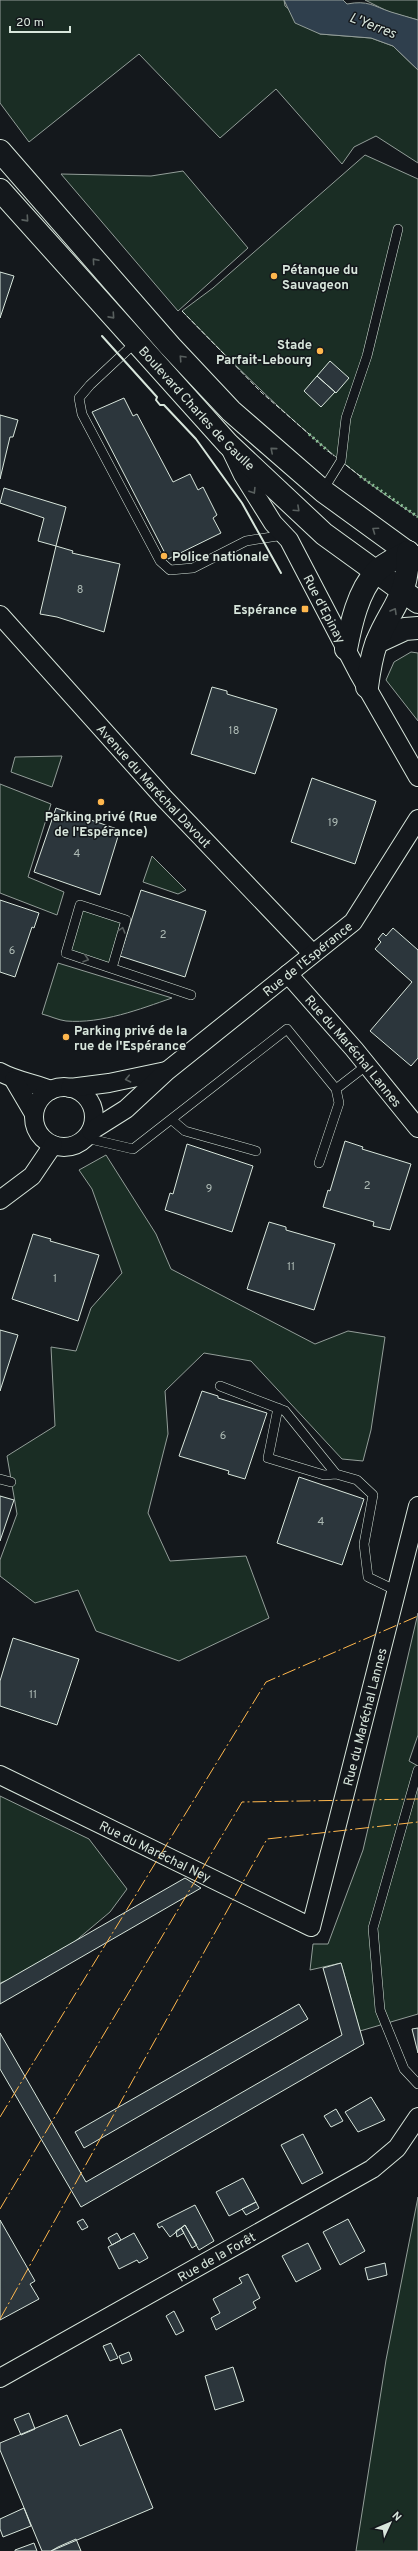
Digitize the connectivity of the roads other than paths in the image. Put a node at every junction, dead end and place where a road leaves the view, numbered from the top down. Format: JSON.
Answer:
{"nodes":[{"id":1,"x":0,"y":151,"type":"edge"},
{"id":2,"x":0,"y":190,"type":"edge"},
{"id":3,"x":398,"y":229,"type":"dead end"},
{"id":4,"x":136,"y":342,"type":"junction"},
{"id":5,"x":228,"y":444,"type":"junction"},
{"id":6,"x":322,"y":491,"type":"junction"},
{"id":7,"x":285,"y":535,"type":"junction"},
{"id":8,"x":413,"y":556,"type":"edge"},
{"id":9,"x":376,"y":572,"type":"junction"},
{"id":10,"x":411,"y":596,"type":"edge"},
{"id":11,"x":0,"y":615,"type":"edge"},
{"id":12,"x":418,"y":628,"type":"edge"},
{"id":13,"x":377,"y":642,"type":"junction"},
{"id":14,"x":346,"y":649,"type":"junction"},
{"id":15,"x":367,"y":687,"type":"junction"},
{"id":16,"x":418,"y":777,"type":"edge"},
{"id":17,"x":418,"y":819,"type":"edge"},
{"id":18,"x":312,"y":953,"type":"junction"},
{"id":19,"x":112,"y":968,"type":"junction"},
{"id":20,"x":288,"y":974,"type":"junction"},
{"id":21,"x":191,"y":995,"type":"dead end"},
{"id":22,"x":367,"y":1065,"type":"junction"},
{"id":23,"x":166,"y":1071,"type":"junction"},
{"id":24,"x":7,"y":1076,"type":"edge"},
{"id":25,"x":70,"y":1088,"type":"junction"},
{"id":26,"x":336,"y":1089,"type":"junction"},
{"id":27,"x":51,"y":1090,"type":"junction"},
{"id":28,"x":34,"y":1114,"type":"junction"},
{"id":29,"x":172,"y":1120,"type":"junction"},
{"id":30,"x":418,"y":1128,"type":"edge"},
{"id":31,"x":88,"y":1134,"type":"junction"},
{"id":32,"x":53,"y":1145,"type":"junction"},
{"id":33,"x":256,"y":1151,"type":"dead end"},
{"id":34,"x":319,"y":1163,"type":"dead end"},
{"id":35,"x":0,"y":1200,"type":"edge"},
{"id":36,"x":220,"y":1386,"type":"dead end"},
{"id":37,"x":278,"y":1408,"type":"junction"},
{"id":38,"x":336,"y":1474,"type":"junction"},
{"id":39,"x":0,"y":1479,"type":"edge"},
{"id":40,"x":11,"y":1482,"type":"dead end"},
{"id":41,"x":418,"y":1506,"type":"edge"},
{"id":42,"x":396,"y":1591,"type":"junction"},
{"id":43,"x":418,"y":1770,"type":"edge"},
{"id":44,"x":0,"y":1775,"type":"edge"},
{"id":45,"x":311,"y":1927,"type":"joint"},
{"id":46,"x":418,"y":2084,"type":"edge"},
{"id":47,"x":418,"y":2117,"type":"edge"},
{"id":48,"x":0,"y":2378,"type":"edge"}],
"edges":[{"from":6,"to":1,"type":"main road","name":"Boulevard Charles de Gaulle","one_way":true},
{"from":2,"to":4,"type":"main road","name":"Boulevard Charles de Gaulle","one_way":true},
{"from":3,"to":6,"type":"lane"},
{"from":4,"to":5,"type":"main road","name":"Boulevard Charles de Gaulle"},
{"from":4,"to":7,"type":"lane"},
{"from":5,"to":7,"type":"street","name":"Rue d'Epinay","one_way":true},
{"from":5,"to":9,"type":"main road","name":"Boulevard Charles de Gaulle","one_way":true},
{"from":8,"to":6,"type":"main road","name":"Boulevard Charles de Gaulle","one_way":true},
{"from":7,"to":14,"type":"street","name":"Rue d'Epinay"},
{"from":8,"to":9,"type":"main road"},
{"from":8,"to":10,"type":"main road"},
{"from":9,"to":10,"type":"main road","name":"Boulevard Charles de Gaulle"},
{"from":9,"to":14,"type":"main road"},
{"from":13,"to":10,"type":"main road","one_way":true},
{"from":11,"to":18,"type":"street","name":"Avenue du Maréchal Davout"},
{"from":12,"to":13,"type":"main road"},
{"from":13,"to":15,"type":"main road"},
{"from":14,"to":15,"type":"street","name":"Rue d'Epinay"},
{"from":15,"to":16,"type":"street","name":"Rue d'Epinay"},
{"from":17,"to":18,"type":"street","name":"Rue de l'Espérance"},
{"from":18,"to":20,"type":"street","name":"Rue de l'Espérance"},
{"from":19,"to":19,"type":"lane","one_way":true},
{"from":19,"to":21,"type":"lane"},
{"from":20,"to":22,"type":"street","name":"Rue du Maréchal Lannes"},
{"from":20,"to":23,"type":"street","name":"Rue de l'Espérance"},
{"from":22,"to":26,"type":"lane"},
{"from":22,"to":30,"type":"street","name":"Rue du Maréchal Lannes"},
{"from":23,"to":25,"type":"street","name":"Rue de l'Espérance","one_way":true},
{"from":23,"to":31,"type":"street","name":"Rue de l'Espérance"},
{"from":24,"to":27,"type":"street"},
{"from":24,"to":28,"type":"street"},
{"from":25,"to":27,"type":"street"},
{"from":25,"to":31,"type":"street"},
{"from":26,"to":29,"type":"lane"},
{"from":26,"to":34,"type":"lane"},
{"from":27,"to":28,"type":"street"},
{"from":28,"to":32,"type":"street"},
{"from":29,"to":31,"type":"lane"},
{"from":29,"to":33,"type":"lane"},
{"from":31,"to":32,"type":"street"},
{"from":32,"to":35,"type":"street"},
{"from":36,"to":37,"type":"lane"},
{"from":37,"to":38,"type":"lane"},
{"from":37,"to":38,"type":"lane"},
{"from":38,"to":42,"type":"lane"},
{"from":39,"to":40,"type":"lane"},
{"from":41,"to":42,"type":"street","name":"Rue du Maréchal Lannes"},
{"from":42,"to":45,"type":"street","name":"Rue du Maréchal Lannes"},
{"from":43,"to":46,"type":"lane"},
{"from":44,"to":45,"type":"street","name":"Rue du Maréchal Ney"},
{"from":47,"to":48,"type":"street","name":"Rue de la Forêt"}]}
